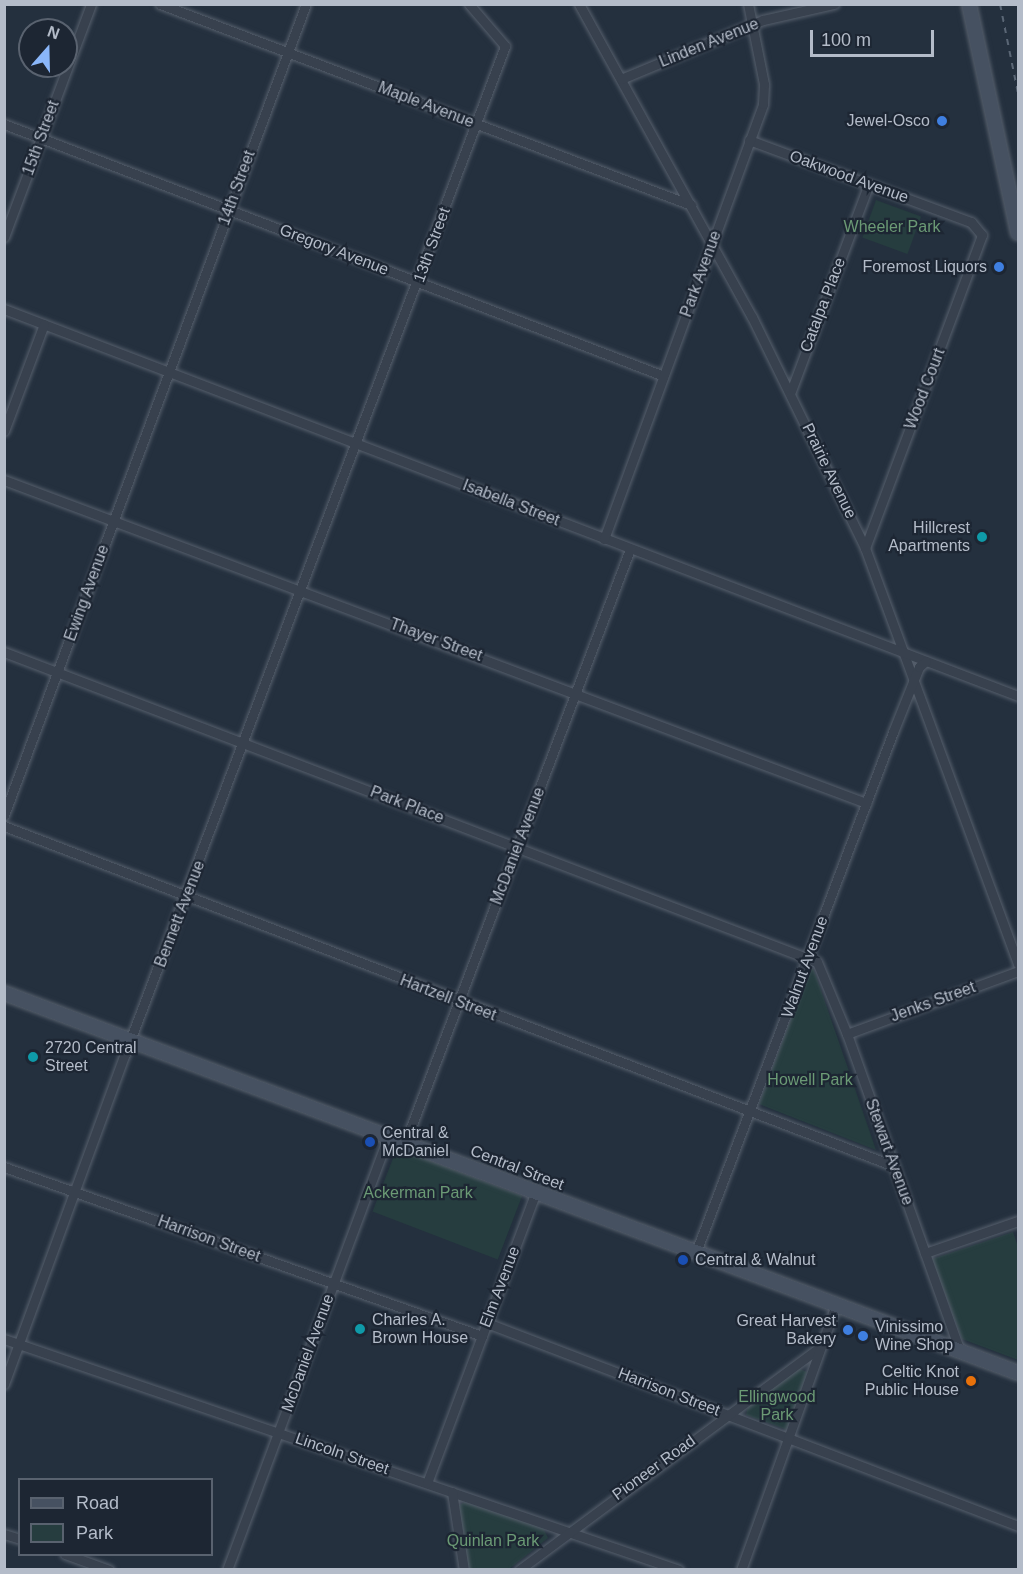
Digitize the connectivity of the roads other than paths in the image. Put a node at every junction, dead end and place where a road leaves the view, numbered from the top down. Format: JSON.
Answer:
{"nodes":[{"id":1,"x":91,"y":4,"type":"edge"},
{"id":2,"x":160,"y":4,"type":"edge"},
{"id":3,"x":306,"y":4,"type":"edge"},
{"id":4,"x":469,"y":4,"type":"edge"},
{"id":5,"x":579,"y":4,"type":"edge"},
{"id":6,"x":748,"y":4,"type":"edge"},
{"id":7,"x":834,"y":4,"type":"edge"},
{"id":8,"x":969,"y":4,"type":"edge"},
{"id":9,"x":753,"y":24,"type":"junction"},
{"id":10,"x":288,"y":52,"type":"junction"},
{"id":11,"x":621,"y":79,"type":"junction"},
{"id":12,"x":4,"y":124,"type":"edge"},
{"id":13,"x":476,"y":124,"type":"junction"},
{"id":14,"x":41,"y":138,"type":"junction"},
{"id":15,"x":749,"y":140,"type":"junction"},
{"id":16,"x":869,"y":184,"type":"junction"},
{"id":17,"x":692,"y":205,"type":"junction"},
{"id":18,"x":229,"y":210,"type":"junction"},
{"id":19,"x":980,"y":230,"type":"joint"},
{"id":20,"x":1018,"y":233,"type":"edge"},
{"id":21,"x":4,"y":237,"type":"edge"},
{"id":22,"x":713,"y":242,"type":"junction"},
{"id":23,"x":418,"y":282,"type":"junction"},
{"id":24,"x":4,"y":309,"type":"edge"},
{"id":25,"x":44,"y":324,"type":"junction"},
{"id":26,"x":169,"y":372,"type":"junction"},
{"id":27,"x":664,"y":376,"type":"junction"},
{"id":28,"x":790,"y":391,"type":"junction"},
{"id":29,"x":4,"y":431,"type":"edge"},
{"id":30,"x":357,"y":444,"type":"junction"},
{"id":31,"x":4,"y":480,"type":"edge"},
{"id":32,"x":114,"y":521,"type":"junction"},
{"id":33,"x":604,"y":539,"type":"junction"},
{"id":34,"x":865,"y":548,"type":"junction"},
{"id":35,"x":630,"y":549,"type":"junction"},
{"id":36,"x":302,"y":590,"type":"junction"},
{"id":37,"x":4,"y":651,"type":"edge"},
{"id":38,"x":903,"y":652,"type":"junction"},
{"id":39,"x":926,"y":661,"type":"junction"},
{"id":40,"x":58,"y":672,"type":"junction"},
{"id":41,"x":913,"y":682,"type":"junction"},
{"id":42,"x":576,"y":692,"type":"junction"},
{"id":43,"x":1018,"y":696,"type":"edge"},
{"id":44,"x":245,"y":743,"type":"junction"},
{"id":45,"x":866,"y":803,"type":"junction"},
{"id":46,"x":4,"y":815,"type":"edge"},
{"id":47,"x":4,"y":826,"type":"edge"},
{"id":48,"x":517,"y":847,"type":"junction"},
{"id":49,"x":186,"y":898,"type":"junction"},
{"id":50,"x":809,"y":958,"type":"junction"},
{"id":51,"x":1018,"y":964,"type":"edge"},
{"id":52,"x":1018,"y":971,"type":"edge"},
{"id":53,"x":4,"y":993,"type":"edge"},
{"id":54,"x":458,"y":1002,"type":"junction"},
{"id":55,"x":847,"y":1034,"type":"junction"},
{"id":56,"x":131,"y":1040,"type":"junction"},
{"id":57,"x":750,"y":1113,"type":"junction"},
{"id":58,"x":388,"y":1137,"type":"junction"},
{"id":59,"x":405,"y":1143,"type":"junction"},
{"id":60,"x":894,"y":1166,"type":"junction"},
{"id":61,"x":4,"y":1167,"type":"edge"},
{"id":62,"x":75,"y":1192,"type":"junction"},
{"id":63,"x":536,"y":1192,"type":"junction"},
{"id":64,"x":1018,"y":1221,"type":"edge"},
{"id":65,"x":696,"y":1252,"type":"junction"},
{"id":66,"x":925,"y":1253,"type":"junction"},
{"id":67,"x":334,"y":1284,"type":"junction"},
{"id":68,"x":836,"y":1305,"type":"junction"},
{"id":69,"x":487,"y":1323,"type":"junction"},
{"id":70,"x":482,"y":1336,"type":"junction"},
{"id":71,"x":4,"y":1339,"type":"edge"},
{"id":72,"x":19,"y":1344,"type":"junction"},
{"id":73,"x":820,"y":1347,"type":"junction"},
{"id":74,"x":960,"y":1352,"type":"junction"},
{"id":75,"x":1018,"y":1374,"type":"edge"},
{"id":76,"x":4,"y":1384,"type":"edge"},
{"id":77,"x":730,"y":1415,"type":"junction"},
{"id":78,"x":279,"y":1432,"type":"junction"},
{"id":79,"x":788,"y":1437,"type":"junction"},
{"id":80,"x":427,"y":1483,"type":"junction"},
{"id":81,"x":452,"y":1492,"type":"junction"},
{"id":82,"x":1018,"y":1526,"type":"edge"},
{"id":83,"x":567,"y":1531,"type":"junction"},
{"id":84,"x":71,"y":1556,"type":"edge"},
{"id":85,"x":109,"y":1569,"type":"edge"},
{"id":86,"x":227,"y":1569,"type":"edge"},
{"id":87,"x":464,"y":1569,"type":"edge"},
{"id":88,"x":519,"y":1569,"type":"edge"},
{"id":89,"x":679,"y":1569,"type":"edge"},
{"id":90,"x":741,"y":1569,"type":"edge"}],
"edges":[{"from":1,"to":14,"type":"street","name":"15th Street"},
{"from":2,"to":10,"type":"street","name":"Maple Avenue"},
{"from":3,"to":10,"type":"street","name":"14th Street"},
{"from":4,"to":13,"type":"street","name":"13th Street"},
{"from":5,"to":11,"type":"street","name":"Prairie Avenue"},
{"from":6,"to":9,"type":"street","name":"Park Avenue"},
{"from":7,"to":9,"type":"street","name":"Linden Avenue"},
{"from":8,"to":20,"type":"main road"},
{"from":9,"to":11,"type":"street","name":"Linden Avenue"},
{"from":9,"to":15,"type":"street","name":"Park Avenue"},
{"from":10,"to":13,"type":"street","name":"Maple Avenue"},
{"from":10,"to":18,"type":"street","name":"14th Street"},
{"from":11,"to":17,"type":"street","name":"Prairie Avenue"},
{"from":12,"to":14,"type":"street","name":"Gregory Avenue"},
{"from":13,"to":17,"type":"street","name":"Maple Avenue"},
{"from":13,"to":23,"type":"street","name":"13th Street"},
{"from":14,"to":18,"type":"street","name":"Gregory Avenue"},
{"from":14,"to":21,"type":"street","name":"15th Street"},
{"from":15,"to":16,"type":"street","name":"Oakwood Avenue"},
{"from":15,"to":22,"type":"street","name":"Park Avenue"},
{"from":16,"to":19,"type":"street","name":"Oakwood Avenue"},
{"from":16,"to":28,"type":"street","name":"Catalpa Place"},
{"from":17,"to":22,"type":"street","name":"Prairie Avenue"},
{"from":18,"to":23,"type":"street","name":"Gregory Avenue"},
{"from":18,"to":26,"type":"street","name":"14th Street"},
{"from":19,"to":34,"type":"street","name":"Wood Court"},
{"from":22,"to":27,"type":"street","name":"Park Avenue"},
{"from":22,"to":28,"type":"street","name":"Prairie Avenue"},
{"from":23,"to":27,"type":"street","name":"Gregory Avenue"},
{"from":23,"to":30,"type":"street","name":"13th Street"},
{"from":24,"to":25,"type":"street","name":"Isabella Street"},
{"from":25,"to":26,"type":"street","name":"Isabella Street"},
{"from":25,"to":29,"type":"street"},
{"from":26,"to":30,"type":"street","name":"Isabella Street"},
{"from":26,"to":32,"type":"street","name":"Ewing Avenue"},
{"from":27,"to":33,"type":"street","name":"Park Avenue"},
{"from":28,"to":34,"type":"street","name":"Prairie Avenue"},
{"from":30,"to":33,"type":"street","name":"Isabella Street"},
{"from":30,"to":36,"type":"street","name":"Bennett Avenue"},
{"from":31,"to":32,"type":"street","name":"Thayer Street"},
{"from":32,"to":36,"type":"street","name":"Thayer Street"},
{"from":32,"to":40,"type":"street","name":"Ewing Avenue"},
{"from":33,"to":35,"type":"street","name":"Isabella Street"},
{"from":34,"to":38,"type":"street","name":"Prairie Avenue"},
{"from":35,"to":38,"type":"street","name":"Isabella Street"},
{"from":35,"to":42,"type":"street","name":"McDaniel Avenue"},
{"from":36,"to":42,"type":"street","name":"Thayer Street"},
{"from":36,"to":44,"type":"street","name":"Bennett Avenue"},
{"from":37,"to":40,"type":"street","name":"Park Place"},
{"from":38,"to":39,"type":"street","name":"Isabella Street"},
{"from":38,"to":41,"type":"street","name":"Prairie Avenue"},
{"from":39,"to":41,"type":"street","name":"Walnut Avenue"},
{"from":39,"to":43,"type":"street","name":"Isabella Street"},
{"from":40,"to":44,"type":"street","name":"Park Place"},
{"from":40,"to":46,"type":"street","name":"Ewing Avenue"},
{"from":41,"to":45,"type":"street","name":"Walnut Avenue"},
{"from":41,"to":51,"type":"street","name":"Prairie Avenue"},
{"from":42,"to":45,"type":"street","name":"Thayer Street"},
{"from":42,"to":48,"type":"street","name":"McDaniel Avenue"},
{"from":44,"to":48,"type":"street","name":"Park Place"},
{"from":44,"to":49,"type":"street","name":"Bennett Avenue"},
{"from":45,"to":50,"type":"street","name":"Walnut Avenue"},
{"from":47,"to":49,"type":"street","name":"Hartzell Street"},
{"from":48,"to":50,"type":"street","name":"Park Place"},
{"from":48,"to":54,"type":"street","name":"McDaniel Avenue"},
{"from":49,"to":54,"type":"street","name":"Hartzell Street"},
{"from":49,"to":56,"type":"street","name":"Bennett Avenue"},
{"from":50,"to":55,"type":"street","name":"Stewart Avenue"},
{"from":50,"to":57,"type":"street","name":"Walnut Avenue"},
{"from":52,"to":55,"type":"street","name":"Jenks Street"},
{"from":53,"to":56,"type":"main road","name":"Central Street"},
{"from":54,"to":57,"type":"street","name":"Hartzell Street"},
{"from":54,"to":59,"type":"street","name":"McDaniel Avenue"},
{"from":55,"to":60,"type":"street","name":"Stewart Avenue"},
{"from":56,"to":58,"type":"main road","name":"Central Street"},
{"from":56,"to":62,"type":"street","name":"Bennett Avenue"},
{"from":57,"to":60,"type":"street","name":"Hartzell Street"},
{"from":57,"to":65,"type":"street","name":"Walnut Avenue"},
{"from":58,"to":59,"type":"main road","name":"Central Street"},
{"from":58,"to":67,"type":"street","name":"McDaniel Avenue"},
{"from":59,"to":63,"type":"main road","name":"Central Street"},
{"from":60,"to":66,"type":"street","name":"Stewart Avenue"},
{"from":61,"to":62,"type":"street","name":"Harrison Street"},
{"from":62,"to":67,"type":"street","name":"Harrison Street"},
{"from":62,"to":72,"type":"street","name":"Bennett Avenue"},
{"from":63,"to":65,"type":"main road","name":"Central Street"},
{"from":63,"to":69,"type":"street","name":"Elm Avenue"},
{"from":64,"to":66,"type":"street"},
{"from":65,"to":68,"type":"main road","name":"Central Street"},
{"from":66,"to":74,"type":"street","name":"Stewart Avenue"},
{"from":67,"to":70,"type":"street","name":"Harrison Street"},
{"from":67,"to":78,"type":"street","name":"McDaniel Avenue"},
{"from":68,"to":73,"type":"street"},
{"from":68,"to":74,"type":"main road","name":"Central Street"},
{"from":69,"to":70,"type":"street","name":"Elm Avenue"},
{"from":69,"to":77,"type":"street","name":"Harrison Street"},
{"from":70,"to":80,"type":"street","name":"Elm Avenue"},
{"from":71,"to":72,"type":"street","name":"Lincoln Street"},
{"from":72,"to":76,"type":"street","name":"Bennett Avenue"},
{"from":72,"to":78,"type":"street","name":"Lincoln Street"},
{"from":73,"to":77,"type":"street","name":"Pioneer Road"},
{"from":73,"to":79,"type":"street"},
{"from":74,"to":75,"type":"main road","name":"Central Street"},
{"from":77,"to":79,"type":"street","name":"Harrison Street"},
{"from":77,"to":83,"type":"street","name":"Pioneer Road"},
{"from":78,"to":80,"type":"street","name":"Lincoln Street"},
{"from":78,"to":86,"type":"street","name":"McDaniel Avenue"},
{"from":79,"to":82,"type":"street","name":"Harrison Street"},
{"from":79,"to":90,"type":"street"},
{"from":80,"to":81,"type":"street","name":"Lincoln Street"},
{"from":81,"to":83,"type":"street","name":"Lincoln Street"},
{"from":81,"to":87,"type":"street"},
{"from":83,"to":88,"type":"street","name":"Pioneer Road"},
{"from":83,"to":89,"type":"street","name":"Lincoln Street"},
{"from":84,"to":85,"type":"street"}]}
